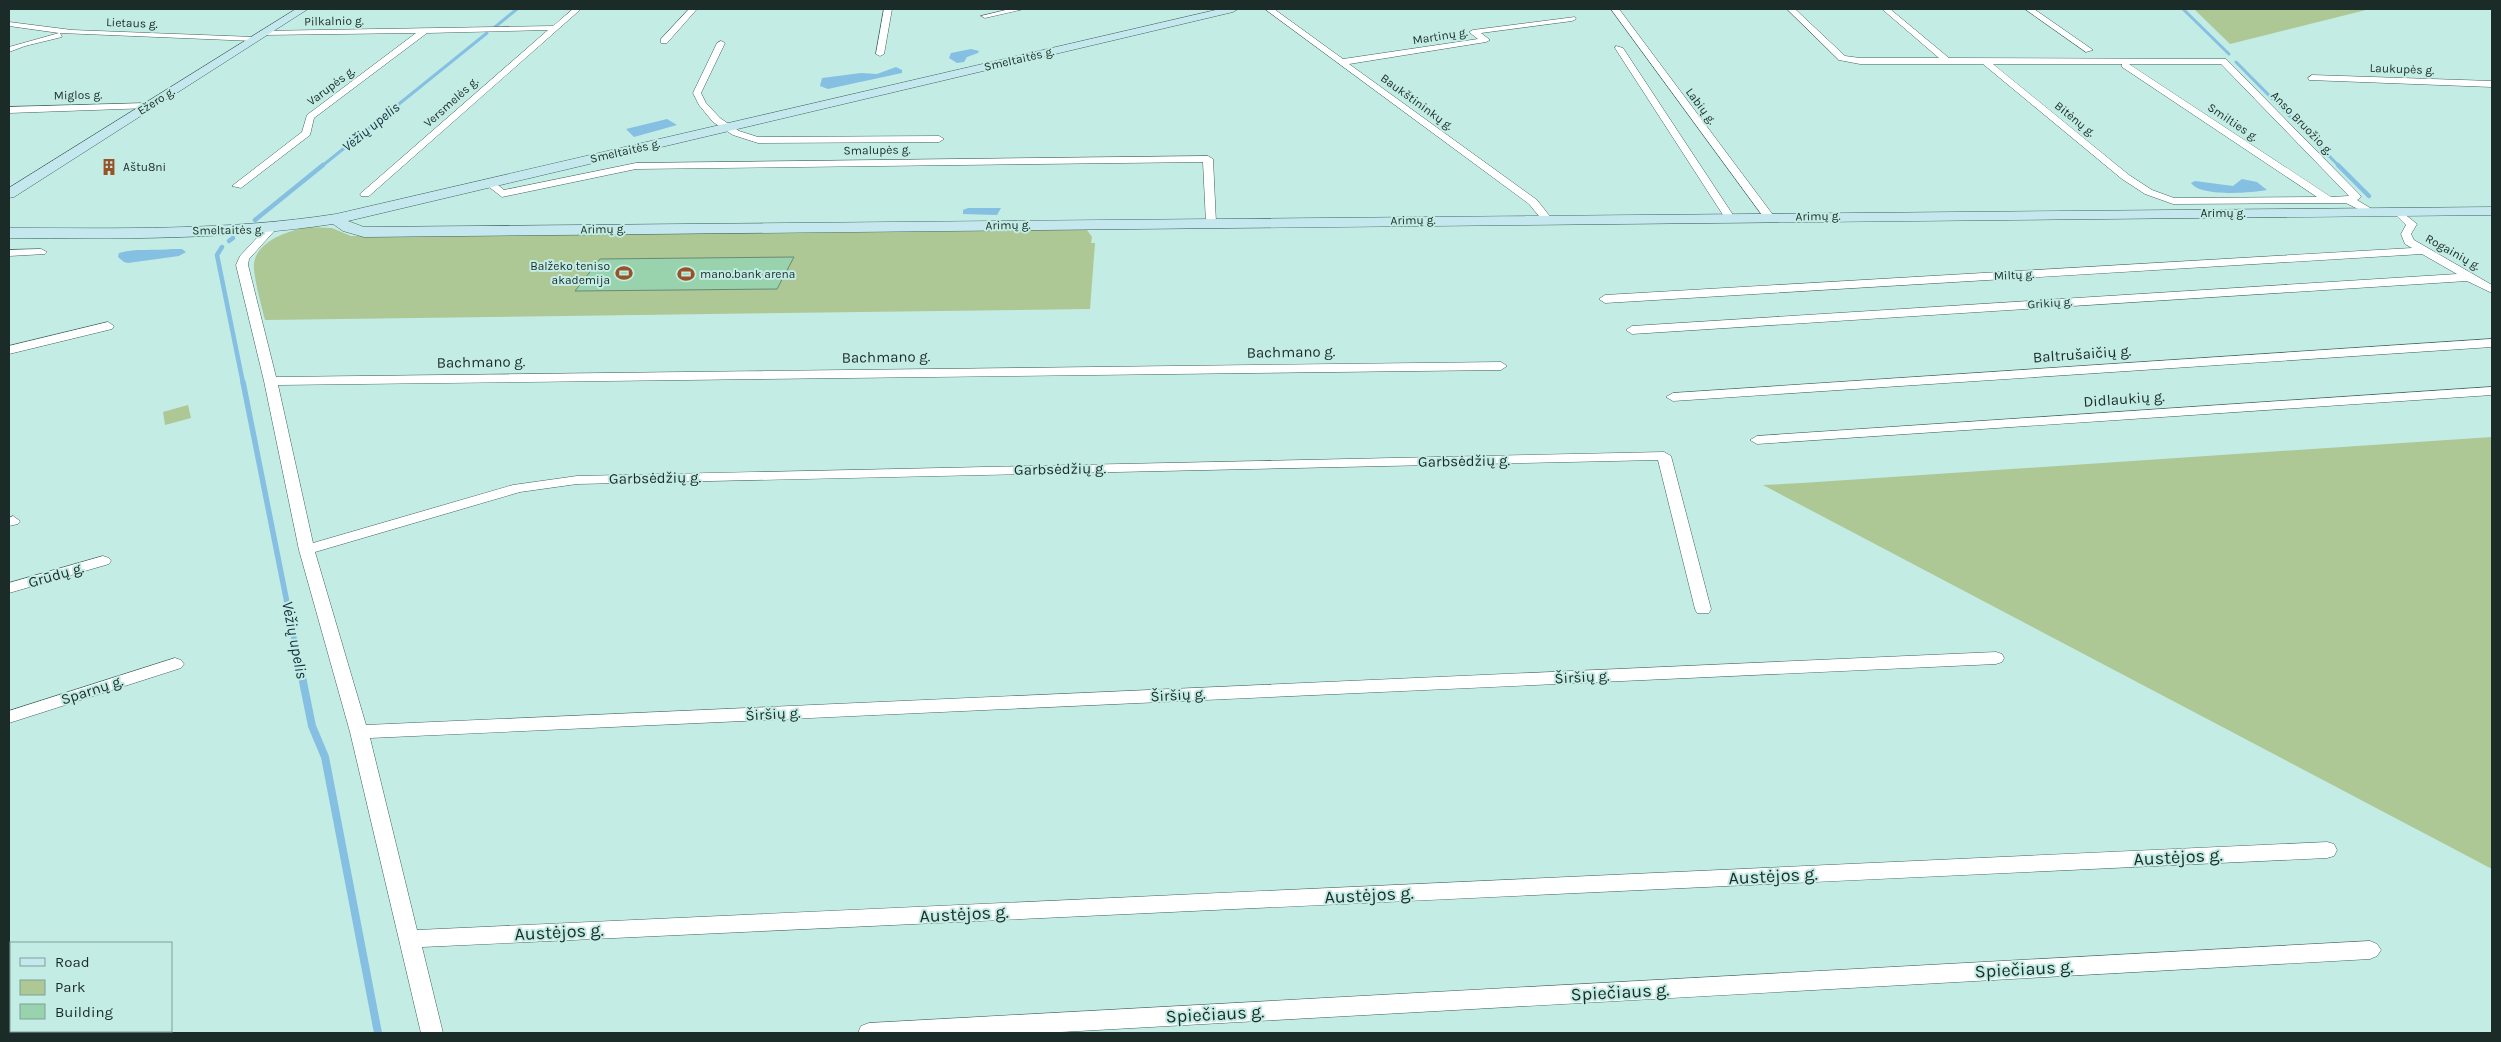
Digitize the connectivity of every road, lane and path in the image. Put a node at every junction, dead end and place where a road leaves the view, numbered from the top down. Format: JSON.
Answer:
{"nodes":[{"id":1,"x":303,"y":9,"type":"edge"},
{"id":2,"x":577,"y":9,"type":"edge"},
{"id":3,"x":694,"y":9,"type":"edge"},
{"id":4,"x":888,"y":9,"type":"edge"},
{"id":5,"x":1020,"y":9,"type":"edge"},
{"id":6,"x":1233,"y":9,"type":"edge"},
{"id":7,"x":1269,"y":9,"type":"edge"},
{"id":8,"x":1615,"y":9,"type":"edge"},
{"id":9,"x":1791,"y":9,"type":"edge"},
{"id":10,"x":1886,"y":9,"type":"edge"},
{"id":11,"x":2029,"y":9,"type":"edge"},
{"id":12,"x":986,"y":16,"type":"dead end"},
{"id":13,"x":1572,"y":19,"type":"dead end"},
{"id":14,"x":9,"y":24,"type":"edge"},
{"id":15,"x":554,"y":28,"type":"junction"},
{"id":16,"x":45,"y":29,"type":"junction"},
{"id":17,"x":425,"y":30,"type":"junction"},
{"id":18,"x":72,"y":32,"type":"junction"},
{"id":19,"x":9,"y":34,"type":"edge"},
{"id":20,"x":258,"y":36,"type":"junction"},
{"id":21,"x":664,"y":41,"type":"dead end"},
{"id":22,"x":720,"y":42,"type":"dead end"},
{"id":23,"x":1619,"y":48,"type":"dead end"},
{"id":24,"x":9,"y":50,"type":"edge"},
{"id":25,"x":2089,"y":50,"type":"dead end"},
{"id":26,"x":880,"y":54,"type":"dead end"},
{"id":27,"x":1948,"y":61,"type":"junction"},
{"id":28,"x":1985,"y":61,"type":"junction"},
{"id":29,"x":1343,"y":62,"type":"junction"},
{"id":30,"x":2125,"y":65,"type":"dead end"},
{"id":31,"x":2312,"y":78,"type":"dead end"},
{"id":32,"x":2492,"y":84,"type":"edge"},
{"id":33,"x":147,"y":106,"type":"junction"},
{"id":34,"x":9,"y":110,"type":"edge"},
{"id":35,"x":726,"y":127,"type":"junction"},
{"id":36,"x":939,"y":139,"type":"dead end"},
{"id":37,"x":489,"y":183,"type":"junction"},
{"id":38,"x":237,"y":186,"type":"dead end"},
{"id":39,"x":9,"y":194,"type":"edge"},
{"id":40,"x":365,"y":194,"type":"dead end"},
{"id":41,"x":2327,"y":199,"type":"junction"},
{"id":42,"x":2348,"y":200,"type":"junction"},
{"id":43,"x":2492,"y":211,"type":"edge"},
{"id":44,"x":2372,"y":212,"type":"junction"},
{"id":45,"x":2398,"y":212,"type":"junction"},
{"id":46,"x":1769,"y":217,"type":"junction"},
{"id":47,"x":1730,"y":218,"type":"junction"},
{"id":48,"x":336,"y":219,"type":"junction"},
{"id":49,"x":1547,"y":219,"type":"junction"},
{"id":50,"x":1211,"y":223,"type":"junction"},
{"id":51,"x":270,"y":229,"type":"junction"},
{"id":52,"x":9,"y":233,"type":"edge"},
{"id":53,"x":2423,"y":251,"type":"junction"},
{"id":54,"x":41,"y":252,"type":"dead end"},
{"id":55,"x":9,"y":253,"type":"edge"},
{"id":56,"x":2469,"y":277,"type":"junction"},
{"id":57,"x":2492,"y":290,"type":"edge"},
{"id":58,"x":1605,"y":299,"type":"dead end"},
{"id":59,"x":108,"y":326,"type":"dead end"},
{"id":60,"x":1632,"y":330,"type":"dead end"},
{"id":61,"x":2492,"y":343,"type":"edge"},
{"id":62,"x":9,"y":350,"type":"edge"},
{"id":63,"x":1501,"y":366,"type":"dead end"},
{"id":64,"x":271,"y":381,"type":"junction"},
{"id":65,"x":2492,"y":392,"type":"edge"},
{"id":66,"x":1673,"y":397,"type":"dead end"},
{"id":67,"x":1757,"y":440,"type":"dead end"},
{"id":68,"x":307,"y":550,"type":"junction"},
{"id":69,"x":103,"y":561,"type":"dead end"},
{"id":70,"x":9,"y":588,"type":"edge"},
{"id":71,"x":1703,"y":609,"type":"dead end"},
{"id":72,"x":1996,"y":658,"type":"dead end"},
{"id":73,"x":175,"y":664,"type":"dead end"},
{"id":74,"x":9,"y":717,"type":"edge"},
{"id":75,"x":359,"y":732,"type":"junction"},
{"id":76,"x":2327,"y":850,"type":"dead end"},
{"id":77,"x":410,"y":940,"type":"junction"},
{"id":78,"x":2370,"y":950,"type":"dead end"},
{"id":79,"x":432,"y":1033,"type":"edge"},
{"id":80,"x":869,"y":1033,"type":"edge"}],
"edges":[{"from":1,"to":20,"type":"main road","name":"Ežero g."},
{"from":2,"to":15,"type":"street"},
{"from":3,"to":21,"type":"street"},
{"from":4,"to":26,"type":"street"},
{"from":5,"to":12,"type":"street"},
{"from":6,"to":35,"type":"main road","name":"Smeltaitės g."},
{"from":7,"to":29,"type":"street","name":"Baukštininkų g."},
{"from":8,"to":46,"type":"street","name":"Labių g."},
{"from":9,"to":27,"type":"street"},
{"from":10,"to":27,"type":"street"},
{"from":11,"to":25,"type":"street"},
{"from":13,"to":29,"type":"street","name":"Martinų g."},
{"from":14,"to":16,"type":"street","name":"Lietaus g."},
{"from":15,"to":17,"type":"street","name":"Pilkalnio g."},
{"from":15,"to":40,"type":"street","name":"Versmelės g."},
{"from":16,"to":18,"type":"street","name":"Lietaus g."},
{"from":16,"to":19,"type":"street"},
{"from":17,"to":20,"type":"street","name":"Pilkalnio g."},
{"from":17,"to":38,"type":"street","name":"Varupės g."},
{"from":18,"to":20,"type":"street","name":"Lietaus g."},
{"from":18,"to":24,"type":"street"},
{"from":20,"to":33,"type":"main road","name":"Ežero g."},
{"from":22,"to":35,"type":"street","name":"Smalupės g."},
{"from":23,"to":47,"type":"street"},
{"from":27,"to":28,"type":"street"},
{"from":28,"to":41,"type":"street","name":"Bitėnų g."},
{"from":28,"to":42,"type":"street","name":"Anso Bruožio g."},
{"from":29,"to":49,"type":"street","name":"Baukštininkų g."},
{"from":30,"to":41,"type":"street","name":"Smilties g."},
{"from":31,"to":32,"type":"street","name":"Laukupės g."},
{"from":33,"to":34,"type":"street","name":"Miglos g."},
{"from":33,"to":39,"type":"main road","name":"Ežero g."},
{"from":35,"to":36,"type":"street","name":"Smalupės g."},
{"from":35,"to":37,"type":"main road","name":"Smeltaitės g."},
{"from":37,"to":48,"type":"main road","name":"Smeltaitės g."},
{"from":37,"to":50,"type":"street","name":"Smalupės g."},
{"from":41,"to":42,"type":"street"},
{"from":42,"to":44,"type":"street"},
{"from":43,"to":45,"type":"main road","name":"Arimų g."},
{"from":44,"to":45,"type":"main road","name":"Arimų g."},
{"from":44,"to":46,"type":"main road","name":"Arimų g."},
{"from":45,"to":53,"type":"street","name":"Rogainių g."},
{"from":46,"to":47,"type":"main road","name":"Arimų g."},
{"from":47,"to":49,"type":"main road","name":"Arimų g."},
{"from":48,"to":50,"type":"main road","name":"Arimų g."},
{"from":48,"to":51,"type":"main road","name":"Smeltaitės g."},
{"from":49,"to":50,"type":"main road","name":"Arimų g."},
{"from":51,"to":52,"type":"main road","name":"Smeltaitės g."},
{"from":51,"to":64,"type":"street"},
{"from":53,"to":56,"type":"street","name":"Rogainių g."},
{"from":53,"to":58,"type":"street","name":"Miltų g."},
{"from":54,"to":55,"type":"street"},
{"from":56,"to":57,"type":"street","name":"Rogainių g."},
{"from":56,"to":60,"type":"street","name":"Grikių g."},
{"from":59,"to":62,"type":"street"},
{"from":61,"to":66,"type":"street","name":"Baltrušaičių g."},
{"from":63,"to":64,"type":"street","name":"Bachmano g."},
{"from":64,"to":68,"type":"street"},
{"from":65,"to":67,"type":"street","name":"Didlaukių g."},
{"from":68,"to":71,"type":"street","name":"Garbsėdžių g."},
{"from":68,"to":75,"type":"street"},
{"from":69,"to":70,"type":"street","name":"Grūdų g."},
{"from":72,"to":75,"type":"street","name":"Širšių g."},
{"from":73,"to":74,"type":"street","name":"Sparnų g."},
{"from":75,"to":77,"type":"street"},
{"from":76,"to":77,"type":"street","name":"Austėjos g."},
{"from":77,"to":79,"type":"street"},
{"from":78,"to":80,"type":"street","name":"Spiečiaus g."}]}
